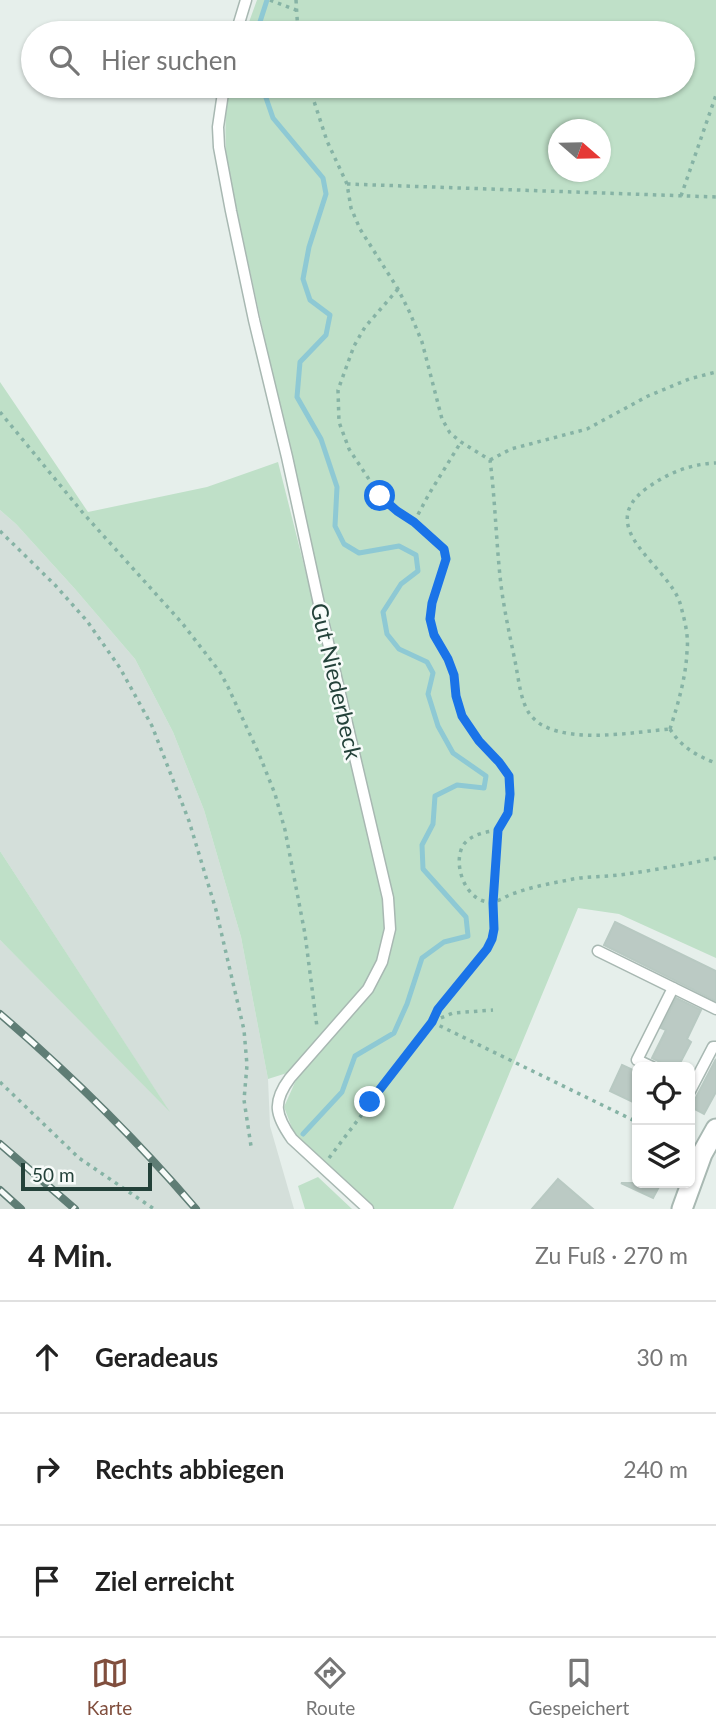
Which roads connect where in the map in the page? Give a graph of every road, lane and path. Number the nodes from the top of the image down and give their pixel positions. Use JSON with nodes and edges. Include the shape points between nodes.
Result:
{"nodes":[{"id":1,"x":246,"y":0,"type":"edge"},
{"id":2,"x":270,"y":0,"type":"edge"},
{"id":3,"x":296,"y":0,"type":"edge"},
{"id":4,"x":296,"y":10,"type":"junction"},
{"id":5,"x":240,"y":21,"type":"edge"},
{"id":6,"x":297,"y":21,"type":"edge"},
{"id":7,"x":716,"y":95,"type":"edge"},
{"id":8,"x":222,"y":98,"type":"edge"},
{"id":9,"x":313,"y":98,"type":"edge"},
{"id":10,"x":346,"y":184,"type":"junction"},
{"id":11,"x":681,"y":196,"type":"junction"},
{"id":12,"x":716,"y":197,"type":"edge"},
{"id":13,"x":398,"y":289,"type":"junction"},
{"id":14,"x":716,"y":372,"type":"edge"},
{"id":15,"x":0,"y":412,"type":"edge"},
{"id":16,"x":461,"y":442,"type":"junction"},
{"id":17,"x":490,"y":460,"type":"junction"},
{"id":18,"x":716,"y":463,"type":"edge"},
{"id":19,"x":414,"y":522,"type":"junction"},
{"id":20,"x":0,"y":531,"type":"edge"},
{"id":21,"x":670,"y":729,"type":"junction"},
{"id":22,"x":716,"y":763,"type":"edge"},
{"id":23,"x":498,"y":830,"type":"junction"},
{"id":24,"x":716,"y":858,"type":"edge"},
{"id":25,"x":493,"y":903,"type":"junction"},
{"id":26,"x":598,"y":951,"type":"dead end"},
{"id":27,"x":673,"y":988,"type":"junction"},
{"id":28,"x":716,"y":1009,"type":"edge"},
{"id":29,"x":493,"y":1010,"type":"dead end"},
{"id":30,"x":432,"y":1022,"type":"junction"},
{"id":31,"x":319,"y":1043,"type":"junction"},
{"id":32,"x":716,"y":1047,"type":"edge"},
{"id":33,"x":641,"y":1062,"type":"edge"},
{"id":34,"x":695,"y":1078,"type":"edge"},
{"id":35,"x":0,"y":1082,"type":"edge"},
{"id":36,"x":632,"y":1120,"type":"edge"},
{"id":37,"x":716,"y":1129,"type":"edge"},
{"id":38,"x":251,"y":1146,"type":"dead end"},
{"id":39,"x":321,"y":1167,"type":"junction"},
{"id":40,"x":154,"y":1209,"type":"edge"},
{"id":41,"x":368,"y":1209,"type":"edge"},
{"id":42,"x":682,"y":1209,"type":"edge"}],
"edges":[{"from":1,"to":5,"type":"lane"},
{"from":2,"to":4,"type":"path"},
{"from":3,"to":4,"type":"path"},
{"from":4,"to":6,"type":"path"},
{"from":7,"to":11,"type":"path"},
{"from":8,"to":31,"type":"lane","name":"Gut Niederbeck","via":[[219,147],[254,320],[388,898],[390,929],[382,962],[368,989]]},
{"from":9,"to":10,"type":"path"},
{"from":10,"to":11,"type":"path"},
{"from":10,"to":13,"type":"path","via":[[360,229]]},
{"from":11,"to":12,"type":"path"},
{"from":13,"to":16,"type":"path","via":[[422,342],[442,419]]},
{"from":13,"to":19,"type":"path","via":[[354,346],[338,390],[338,410],[349,449],[367,479],[380,496]]},
{"from":14,"to":17,"type":"path","via":[[649,396],[587,429],[511,449]]},
{"from":15,"to":31,"type":"path","via":[[182,623],[220,672],[238,706],[285,830]]},
{"from":16,"to":17,"type":"path"},
{"from":16,"to":19,"type":"path"},
{"from":17,"to":21,"type":"path","via":[[500,578],[520,686],[530,715],[546,727],[585,735]]},
{"from":18,"to":21,"type":"path","via":[[673,472],[637,496],[628,516],[633,537],[679,600],[686,628],[684,676]]},
{"from":19,"to":23,"type":"path","via":[[444,549],[446,559],[430,619],[454,675],[462,716],[509,776],[508,813]]},
{"from":20,"to":38,"type":"path","via":[[87,621],[152,726],[189,821],[216,910],[244,1030],[244,1100]]},
{"from":21,"to":22,"type":"path","via":[[692,754]]},
{"from":23,"to":25,"type":"path"},
{"from":23,"to":25,"type":"path","via":[[477,834],[464,843],[458,857],[467,888]]},
{"from":24,"to":25,"type":"path","via":[[573,879],[514,893]]},
{"from":25,"to":30,"type":"path","via":[[494,929],[487,949]]},
{"from":26,"to":27,"type":"lane"},
{"from":27,"to":28,"type":"lane"},
{"from":27,"to":33,"type":"lane","via":[[637,1060]]},
{"from":29,"to":30,"type":"path","via":[[453,1013]]},
{"from":30,"to":36,"type":"path"},
{"from":30,"to":39,"type":"path"},
{"from":31,"to":39,"type":"lane","name":"Gut Niederbeck","via":[[281,1090],[277,1111],[292,1139]]},
{"from":32,"to":34,"type":"lane"},
{"from":35,"to":40,"type":"path","via":[[79,1158]]},
{"from":37,"to":42,"type":"street"},
{"from":39,"to":41,"type":"lane","name":"Gut Niederbeck"}]}
